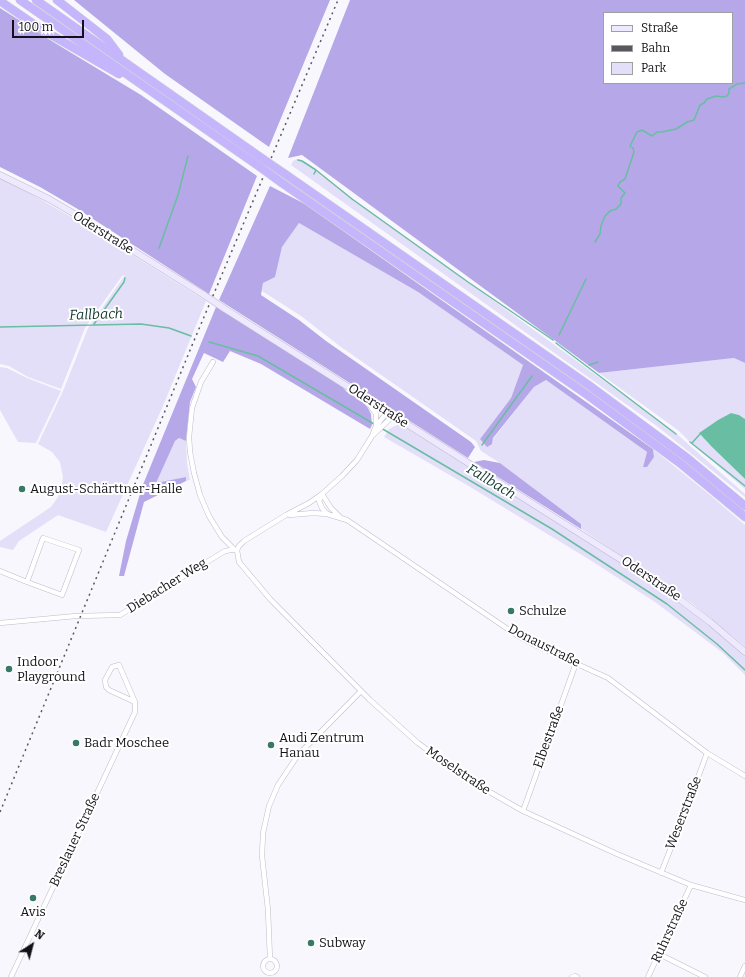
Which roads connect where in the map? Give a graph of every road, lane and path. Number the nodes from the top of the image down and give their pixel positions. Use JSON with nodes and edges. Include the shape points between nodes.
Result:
{"nodes":[{"id":1,"x":20,"y":0,"type":"edge"},
{"id":2,"x":36,"y":0,"type":"edge"},
{"id":3,"x":57,"y":0,"type":"edge"},
{"id":4,"x":0,"y":1,"type":"edge"},
{"id":5,"x":123,"y":61,"type":"junction"},
{"id":6,"x":138,"y":83,"type":"junction"},
{"id":7,"x":0,"y":174,"type":"edge"},
{"id":8,"x":213,"y":362,"type":"dead end"},
{"id":9,"x":365,"y":397,"type":"junction"},
{"id":10,"x":387,"y":412,"type":"junction"},
{"id":11,"x":393,"y":416,"type":"junction"},
{"id":12,"x":378,"y":421,"type":"junction"},
{"id":13,"x":378,"y":429,"type":"junction"},
{"id":14,"x":322,"y":494,"type":"junction"},
{"id":15,"x":745,"y":506,"type":"edge"},
{"id":16,"x":328,"y":514,"type":"junction"},
{"id":17,"x":286,"y":515,"type":"junction"},
{"id":18,"x":745,"y":517,"type":"edge"},
{"id":19,"x":341,"y":518,"type":"junction"},
{"id":20,"x":236,"y":550,"type":"junction"},
{"id":21,"x":0,"y":571,"type":"edge"},
{"id":22,"x":27,"y":582,"type":"junction"},
{"id":23,"x":0,"y":623,"type":"edge"},
{"id":24,"x":745,"y":652,"type":"edge"},
{"id":25,"x":576,"y":663,"type":"junction"},
{"id":26,"x":361,"y":691,"type":"junction"},
{"id":27,"x":136,"y":702,"type":"junction"},
{"id":28,"x":707,"y":753,"type":"junction"},
{"id":29,"x":745,"y":776,"type":"edge"},
{"id":30,"x":523,"y":811,"type":"junction"},
{"id":31,"x":661,"y":873,"type":"junction"},
{"id":32,"x":691,"y":885,"type":"junction"},
{"id":33,"x":745,"y":900,"type":"edge"},
{"id":34,"x":659,"y":954,"type":"junction"},
{"id":35,"x":270,"y":959,"type":"junction"},
{"id":36,"x":745,"y":966,"type":"edge"},
{"id":37,"x":267,"y":975,"type":"edge"},
{"id":38,"x":11,"y":977,"type":"edge"},
{"id":39,"x":572,"y":977,"type":"edge"},
{"id":40,"x":578,"y":977,"type":"edge"},
{"id":41,"x":648,"y":977,"type":"edge"},
{"id":42,"x":705,"y":977,"type":"edge"},
{"id":43,"x":740,"y":977,"type":"edge"}],
"edges":[{"from":1,"to":6,"type":"highway"},
{"from":2,"to":5,"type":"highway"},
{"from":3,"to":5,"type":"highway","via":[[107,39]]},
{"from":4,"to":6,"type":"highway","via":[[112,72]]},
{"from":5,"to":15,"type":"highway","bridge":true,"via":[[590,386],[686,457]]},
{"from":6,"to":18,"type":"highway","bridge":true,"via":[[586,394],[681,464]]},
{"from":7,"to":9,"type":"street","name":"Oderstraße","bridge":true,"via":[[73,213]]},
{"from":8,"to":20,"type":"street","name":"Moselstraße","via":[[201,382],[192,408],[190,452],[200,495],[222,537]]},
{"from":9,"to":10,"type":"street","name":"Oderstraße"},
{"from":9,"to":12,"type":"street"},
{"from":10,"to":11,"type":"street","name":"Oderstraße"},
{"from":10,"to":12,"type":"street"},
{"from":11,"to":13,"type":"street"},
{"from":11,"to":24,"type":"street","name":"Oderstraße","via":[[658,583]]},
{"from":12,"to":13,"type":"street"},
{"from":13,"to":14,"type":"street","via":[[352,466]]},
{"from":14,"to":16,"type":"street","via":[[322,508]]},
{"from":14,"to":17,"type":"street"},
{"from":14,"to":19,"type":"street","name":"Donaustraße","via":[[333,512]]},
{"from":16,"to":17,"type":"street","name":"Donaustraße"},
{"from":16,"to":19,"type":"street","name":"Donaustraße"},
{"from":17,"to":20,"type":"street","via":[[244,541]]},
{"from":19,"to":25,"type":"street","name":"Donaustraße","via":[[518,636]]},
{"from":20,"to":23,"type":"street","name":"Diebacher Weg","via":[[225,551],[120,615]]},
{"from":20,"to":26,"type":"street","name":"Moselstraße","via":[[239,562],[260,587]]},
{"from":21,"to":22,"type":"street"},
{"from":22,"to":22,"type":"street","via":[[62,595],[79,550],[43,538]]},
{"from":25,"to":28,"type":"street","name":"Donaustraße","via":[[608,678]]},
{"from":25,"to":30,"type":"street","name":"Elbestraße"},
{"from":26,"to":30,"type":"street","name":"Moselstraße","via":[[400,727],[451,768]]},
{"from":26,"to":35,"type":"street","via":[[298,755],[278,785],[269,806],[263,833],[262,856]]},
{"from":27,"to":27,"type":"street","via":[[106,687],[105,680],[112,667],[119,665]]},
{"from":27,"to":38,"type":"street","name":"Breslauer Straße","via":[[134,715]]},
{"from":28,"to":29,"type":"street","name":"Donaustraße"},
{"from":28,"to":31,"type":"street","name":"Weserstraße"},
{"from":30,"to":31,"type":"street","name":"Moselstraße"},
{"from":31,"to":32,"type":"street","name":"Moselstraße"},
{"from":32,"to":33,"type":"street","name":"Moselstraße"},
{"from":32,"to":34,"type":"street","name":"Ruhrstraße"},
{"from":34,"to":41,"type":"street","name":"Ruhrstraße"},
{"from":34,"to":42,"type":"street"},
{"from":35,"to":37,"type":"street","via":[[265,960],[263,966]]},
{"from":35,"to":37,"type":"street","via":[[277,962],[277,968],[275,972]]},
{"from":36,"to":43,"type":"street"},
{"from":39,"to":40,"type":"street"}]}
